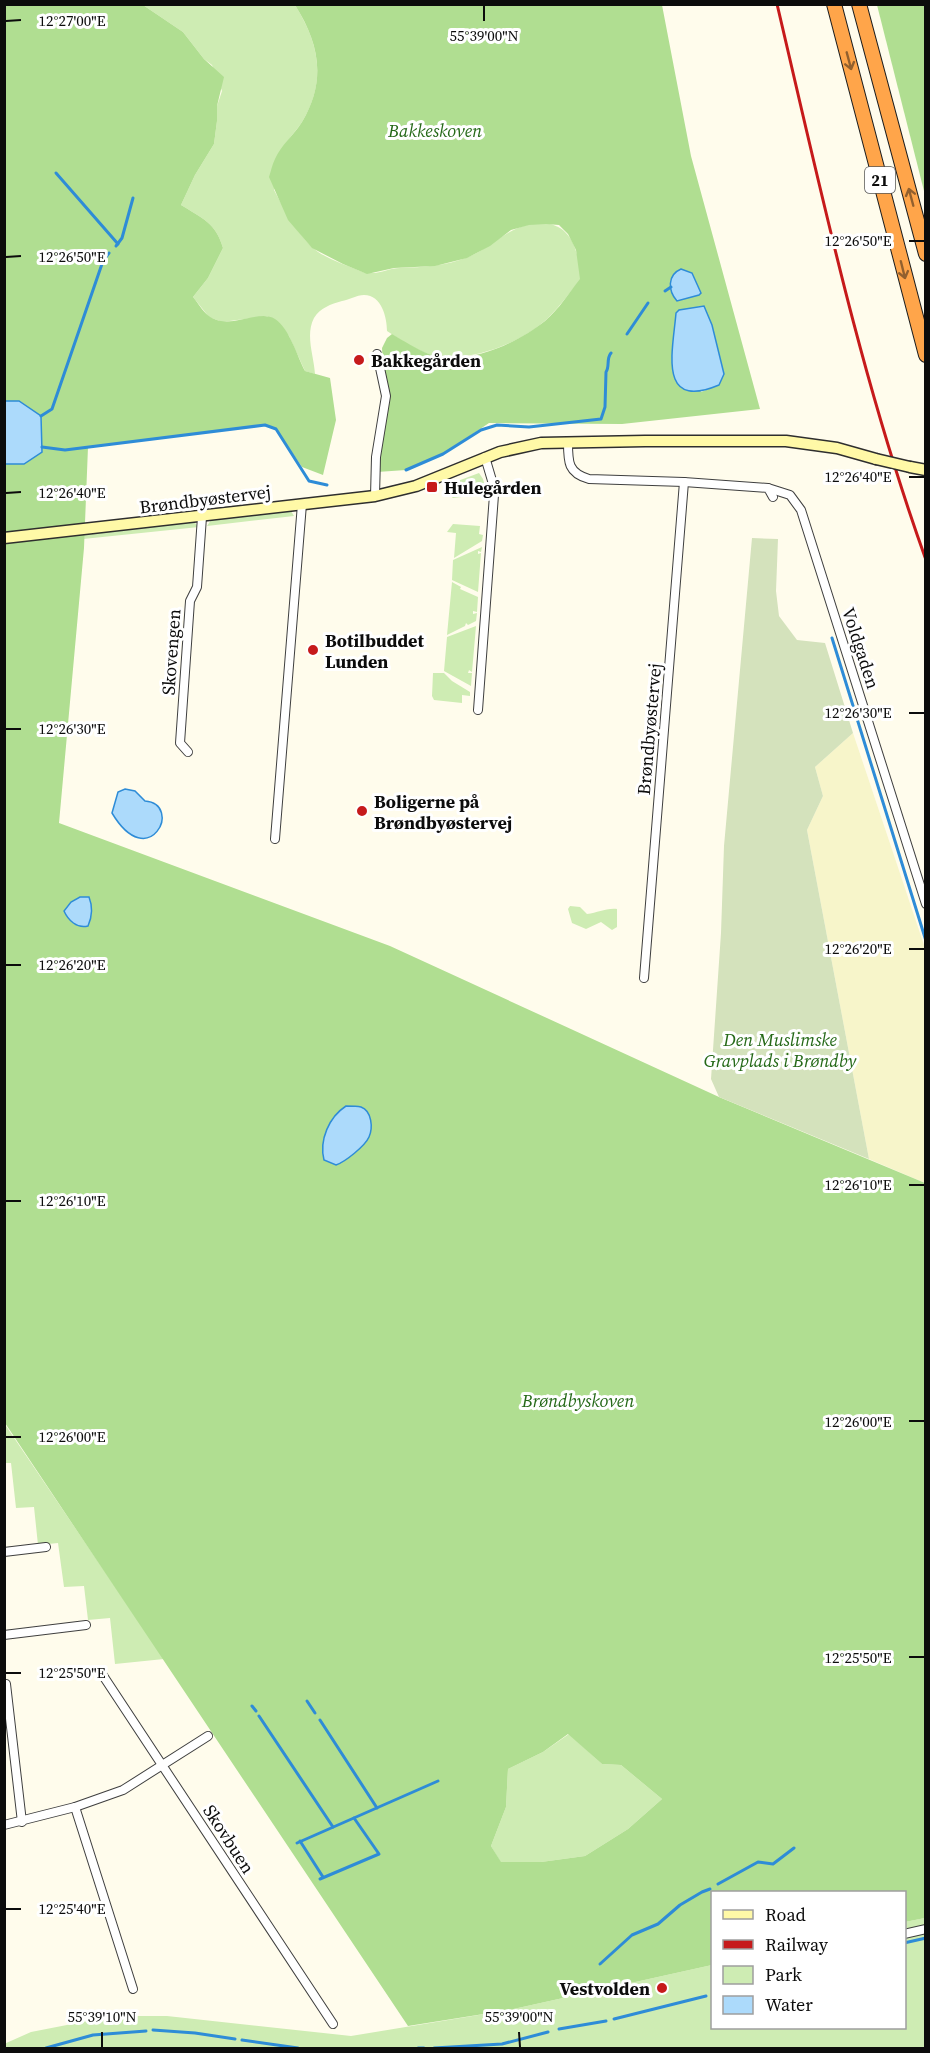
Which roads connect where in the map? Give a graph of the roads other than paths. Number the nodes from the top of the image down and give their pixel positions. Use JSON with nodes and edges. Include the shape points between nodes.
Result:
{"nodes":[{"id":1,"x":834,"y":4,"type":"edge"},
{"id":2,"x":859,"y":4,"type":"edge"},
{"id":3,"x":926,"y":254,"type":"edge"},
{"id":4,"x":377,"y":354,"type":"dead end"},
{"id":5,"x":926,"y":355,"type":"edge"},
{"id":6,"x":568,"y":442,"type":"junction"},
{"id":7,"x":485,"y":457,"type":"junction"},
{"id":8,"x":926,"y":470,"type":"edge"},
{"id":9,"x":684,"y":482,"type":"junction"},
{"id":10,"x":768,"y":488,"type":"junction"},
{"id":11,"x":375,"y":496,"type":"junction"},
{"id":12,"x":773,"y":497,"type":"dead end"},
{"id":13,"x":302,"y":504,"type":"junction"},
{"id":14,"x":202,"y":517,"type":"junction"},
{"id":15,"x":4,"y":538,"type":"edge"},
{"id":16,"x":478,"y":710,"type":"dead end"},
{"id":17,"x":188,"y":752,"type":"dead end"},
{"id":18,"x":275,"y":839,"type":"dead end"},
{"id":19,"x":926,"y":904,"type":"edge"},
{"id":20,"x":644,"y":978,"type":"dead end"},
{"id":21,"x":46,"y":1547,"type":"dead end"},
{"id":22,"x":4,"y":1552,"type":"edge"},
{"id":23,"x":86,"y":1625,"type":"dead end"},
{"id":24,"x":4,"y":1635,"type":"edge"},
{"id":25,"x":100,"y":1671,"type":"dead end"},
{"id":26,"x":6,"y":1684,"type":"dead end"},
{"id":27,"x":208,"y":1736,"type":"dead end"},
{"id":28,"x":163,"y":1766,"type":"junction"},
{"id":29,"x":75,"y":1808,"type":"junction"},
{"id":30,"x":22,"y":1822,"type":"junction"},
{"id":31,"x":4,"y":1826,"type":"edge"},
{"id":32,"x":926,"y":1929,"type":"edge"},
{"id":33,"x":906,"y":1934,"type":"edge"},
{"id":34,"x":133,"y":1989,"type":"dead end"},
{"id":35,"x":333,"y":2024,"type":"dead end"}],
"edges":[{"from":1,"to":5,"type":"highway","number":"21","one_way":true},
{"from":3,"to":2,"type":"highway","number":"21","one_way":true},
{"from":4,"to":11,"type":"street","via":[[386,396],[376,457]]},
{"from":6,"to":7,"type":"street","name":"Brøndbyøstervej","via":[[541,443]]},
{"from":6,"to":8,"type":"street","name":"Brøndbyøstervej","bridge":true,"via":[[786,441],[837,448]]},
{"from":6,"to":9,"type":"street","via":[[570,465],[582,476]]},
{"from":7,"to":11,"type":"street","name":"Brøndbyøstervej","via":[[416,486]]},
{"from":7,"to":16,"type":"street","via":[[494,495]]},
{"from":9,"to":10,"type":"street"},
{"from":9,"to":20,"type":"street","name":"Brøndbyøstervej"},
{"from":10,"to":12,"type":"street"},
{"from":10,"to":19,"type":"street","name":"Voldgaden","via":[[790,495],[801,510]]},
{"from":11,"to":13,"type":"street","name":"Brøndbyøstervej"},
{"from":13,"to":14,"type":"street","name":"Brøndbyøstervej"},
{"from":13,"to":18,"type":"street"},
{"from":14,"to":15,"type":"street","name":"Brøndbyøstervej"},
{"from":14,"to":17,"type":"street","name":"Skovengen","via":[[197,587],[190,601],[180,743]]},
{"from":21,"to":22,"type":"street"},
{"from":23,"to":24,"type":"street"},
{"from":25,"to":28,"type":"street","name":"Skovbuen"},
{"from":26,"to":30,"type":"street"},
{"from":27,"to":28,"type":"street"},
{"from":28,"to":29,"type":"street","via":[[123,1790]]},
{"from":28,"to":35,"type":"street","name":"Skovbuen"},
{"from":29,"to":30,"type":"street"},
{"from":29,"to":34,"type":"street"},
{"from":30,"to":31,"type":"street"},
{"from":32,"to":33,"type":"street"}]}
